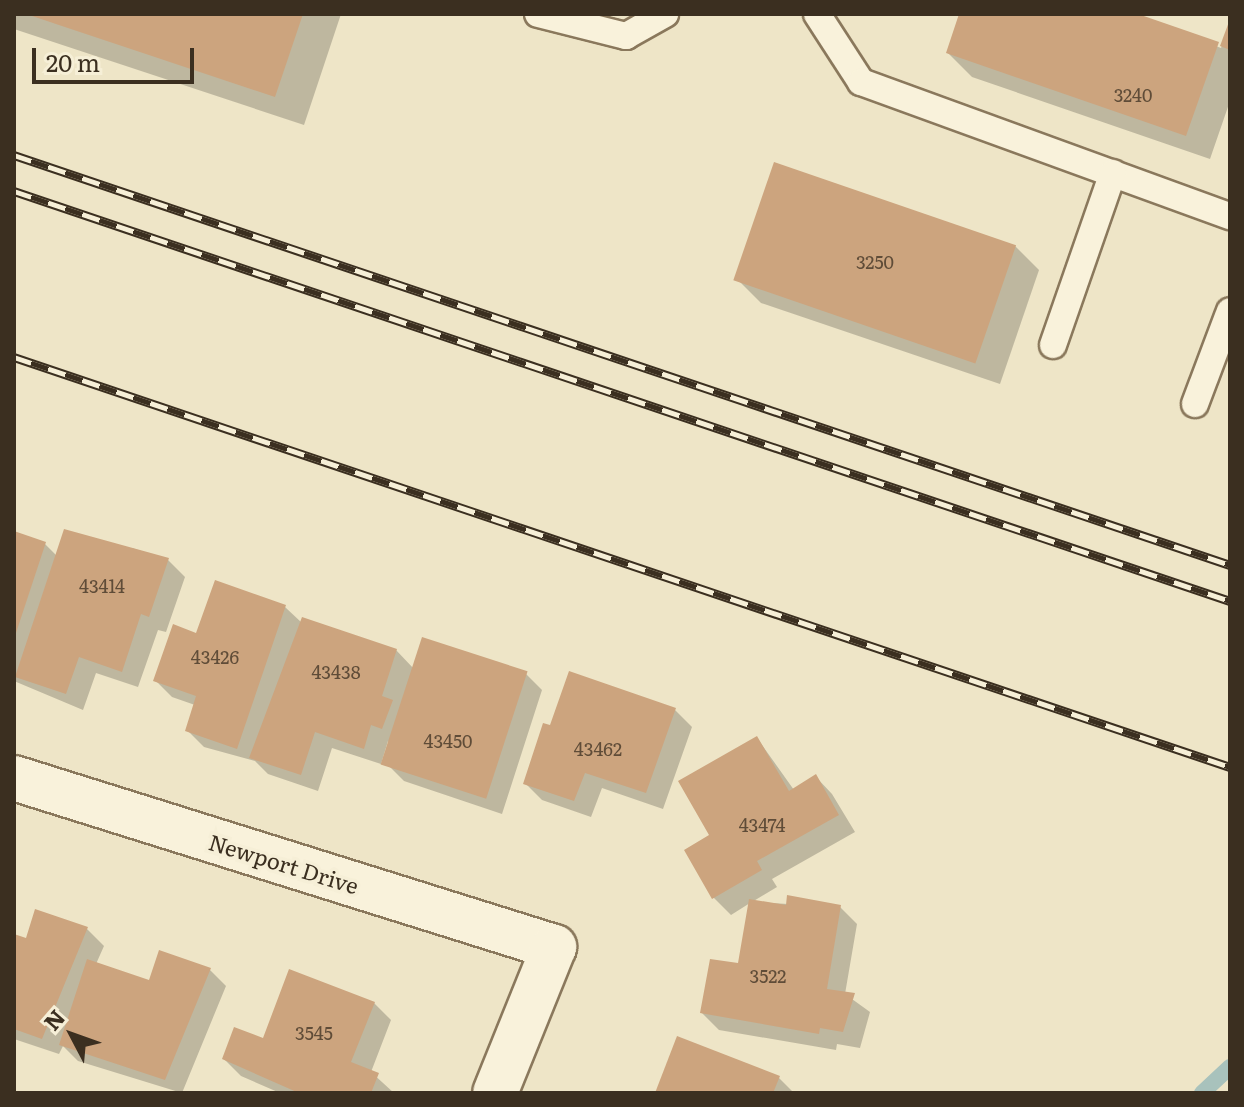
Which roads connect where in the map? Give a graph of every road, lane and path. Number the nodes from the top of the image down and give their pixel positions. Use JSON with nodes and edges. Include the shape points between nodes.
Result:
{"nodes":[{"id":1,"x":538,"y":14,"type":"edge"},
{"id":2,"x":665,"y":14,"type":"edge"},
{"id":3,"x":817,"y":14,"type":"edge"},
{"id":4,"x":1113,"y":173,"type":"junction"},
{"id":5,"x":1230,"y":216,"type":"edge"},
{"id":6,"x":1230,"y":311,"type":"edge"},
{"id":7,"x":1053,"y":345,"type":"dead end"},
{"id":8,"x":1195,"y":404,"type":"dead end"},
{"id":9,"x":14,"y":778,"type":"edge"},
{"id":10,"x":495,"y":1093,"type":"edge"}],
"edges":[{"from":1,"to":2,"type":"lane","via":[[626,36]]},
{"from":3,"to":4,"type":"lane","via":[[861,82]]},
{"from":4,"to":5,"type":"lane"},
{"from":4,"to":7,"type":"lane"},
{"from":6,"to":8,"type":"lane"},
{"from":9,"to":10,"type":"street","name":"Newport Drive","via":[[554,947]]}]}
